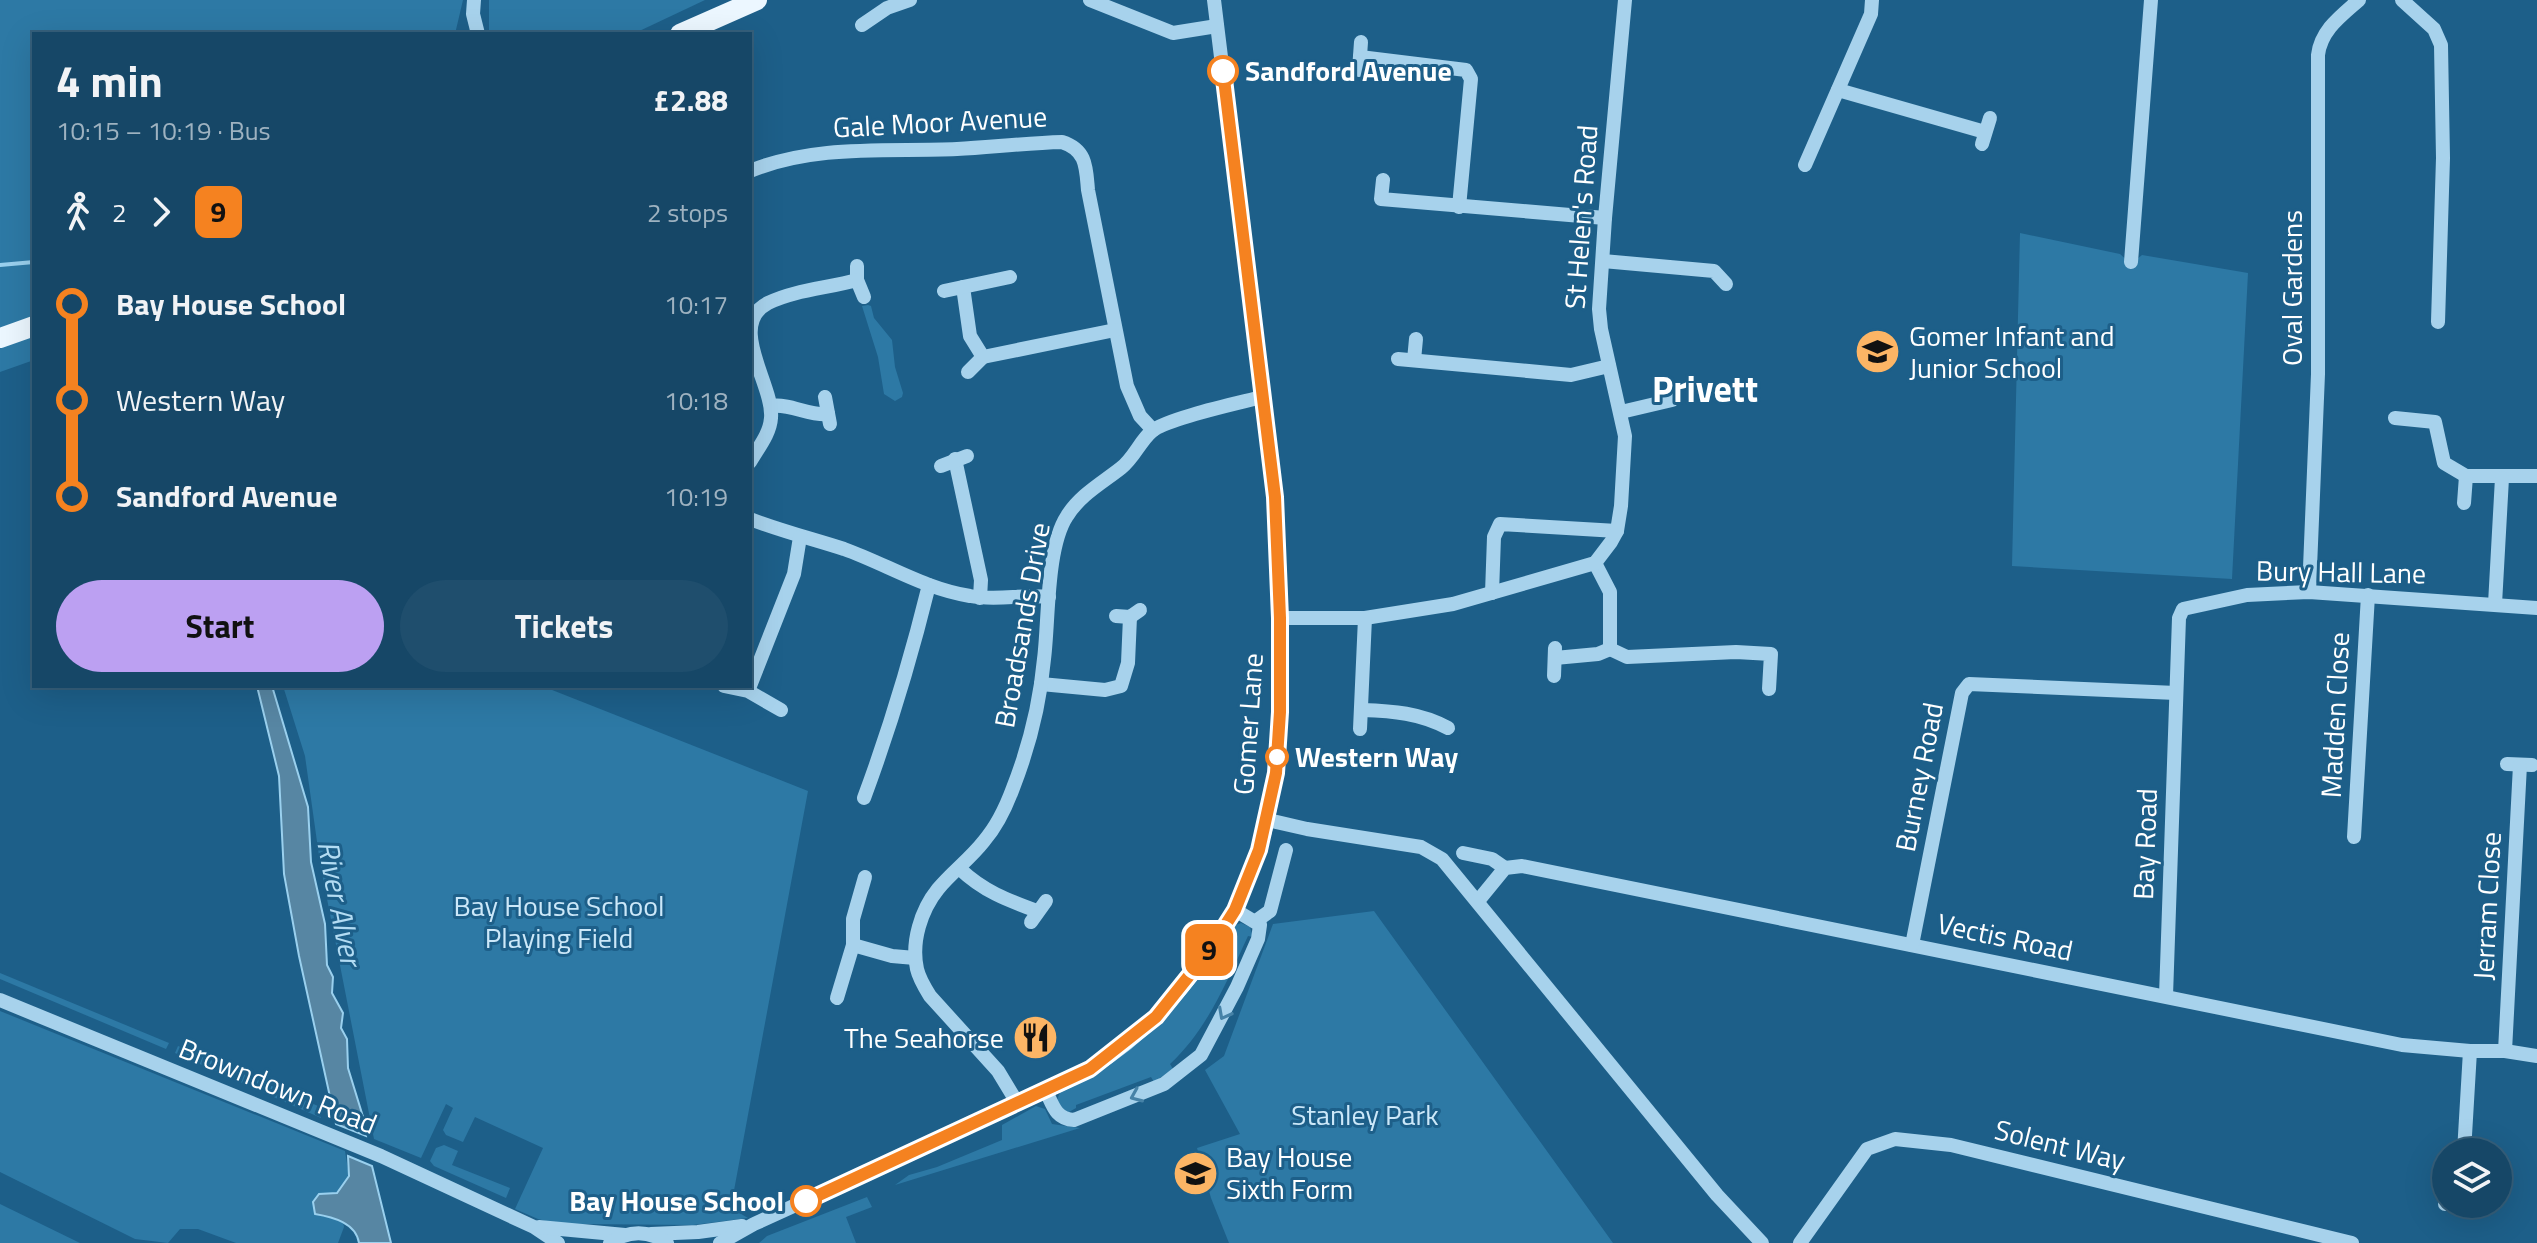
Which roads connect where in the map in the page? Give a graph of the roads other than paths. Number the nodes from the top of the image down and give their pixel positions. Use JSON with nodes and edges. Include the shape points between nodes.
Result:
{"nodes":[{"id":1,"x":757,"y":0,"type":"edge"},
{"id":2,"x":910,"y":0,"type":"edge"},
{"id":3,"x":1090,"y":0,"type":"edge"},
{"id":4,"x":1214,"y":0,"type":"edge"},
{"id":5,"x":1625,"y":0,"type":"edge"},
{"id":6,"x":1872,"y":0,"type":"edge"},
{"id":7,"x":2151,"y":0,"type":"edge"},
{"id":8,"x":2359,"y":0,"type":"edge"},
{"id":9,"x":2402,"y":0,"type":"edge"},
{"id":10,"x":474,"y":7,"type":"edge"},
{"id":11,"x":862,"y":25,"type":"dead end"},
{"id":12,"x":1217,"y":26,"type":"junction"},
{"id":13,"x":467,"y":32,"type":"edge"},
{"id":14,"x":478,"y":32,"type":"edge"},
{"id":15,"x":685,"y":32,"type":"edge"},
{"id":16,"x":1360,"y":57,"type":"dead end"},
{"id":17,"x":1838,"y":90,"type":"junction"},
{"id":18,"x":1986,"y":132,"type":"dead end"},
{"id":19,"x":1811,"y":160,"type":"dead end"},
{"id":20,"x":752,"y":170,"type":"edge"},
{"id":21,"x":1383,"y":180,"type":"dead end"},
{"id":22,"x":1459,"y":207,"type":"junction"},
{"id":23,"x":1605,"y":218,"type":"junction"},
{"id":24,"x":1603,"y":261,"type":"junction"},
{"id":25,"x":2131,"y":262,"type":"dead end"},
{"id":26,"x":1010,"y":277,"type":"dead end"},
{"id":27,"x":1726,"y":284,"type":"dead end"},
{"id":28,"x":963,"y":287,"type":"junction"},
{"id":29,"x":944,"y":291,"type":"dead end"},
{"id":30,"x":864,"y":297,"type":"dead end"},
{"id":31,"x":2438,"y":322,"type":"dead end"},
{"id":32,"x":32,"y":327,"type":"edge"},
{"id":33,"x":752,"y":330,"type":"edge"},
{"id":34,"x":1115,"y":330,"type":"junction"},
{"id":35,"x":0,"y":338,"type":"edge"},
{"id":36,"x":1416,"y":339,"type":"dead end"},
{"id":37,"x":752,"y":346,"type":"edge"},
{"id":38,"x":983,"y":357,"type":"junction"},
{"id":39,"x":1398,"y":359,"type":"dead end"},
{"id":40,"x":1414,"y":360,"type":"junction"},
{"id":41,"x":1609,"y":366,"type":"junction"},
{"id":42,"x":968,"y":372,"type":"dead end"},
{"id":43,"x":825,"y":397,"type":"dead end"},
{"id":44,"x":1262,"y":397,"type":"junction"},
{"id":45,"x":1672,"y":400,"type":"dead end"},
{"id":46,"x":771,"y":406,"type":"junction"},
{"id":47,"x":1621,"y":412,"type":"junction"},
{"id":48,"x":2395,"y":418,"type":"dead end"},
{"id":49,"x":1153,"y":430,"type":"junction"},
{"id":50,"x":752,"y":458,"type":"edge"},
{"id":51,"x":941,"y":466,"type":"dead end"},
{"id":52,"x":2466,"y":476,"type":"junction"},
{"id":53,"x":2537,"y":476,"type":"edge"},
{"id":54,"x":2502,"y":478,"type":"junction"},
{"id":55,"x":2464,"y":503,"type":"dead end"},
{"id":56,"x":752,"y":520,"type":"edge"},
{"id":57,"x":1617,"y":531,"type":"junction"},
{"id":58,"x":800,"y":537,"type":"junction"},
{"id":59,"x":1595,"y":563,"type":"junction"},
{"id":60,"x":929,"y":585,"type":"junction"},
{"id":61,"x":2309,"y":592,"type":"junction"},
{"id":62,"x":1492,"y":593,"type":"junction"},
{"id":63,"x":2368,"y":595,"type":"junction"},
{"id":64,"x":1049,"y":597,"type":"junction"},
{"id":65,"x":980,"y":598,"type":"junction"},
{"id":66,"x":2495,"y":604,"type":"junction"},
{"id":67,"x":2537,"y":608,"type":"edge"},
{"id":68,"x":1129,"y":614,"type":"dead end"},
{"id":69,"x":1280,"y":618,"type":"junction"},
{"id":70,"x":1365,"y":618,"type":"junction"},
{"id":71,"x":1610,"y":649,"type":"junction"},
{"id":72,"x":1554,"y":676,"type":"dead end"},
{"id":73,"x":752,"y":680,"type":"edge"},
{"id":74,"x":1041,"y":684,"type":"junction"},
{"id":75,"x":749,"y":688,"type":"edge"},
{"id":76,"x":1769,"y":689,"type":"dead end"},
{"id":77,"x":2176,"y":693,"type":"junction"},
{"id":78,"x":781,"y":710,"type":"dead end"},
{"id":79,"x":1362,"y":710,"type":"junction"},
{"id":80,"x":1448,"y":728,"type":"dead end"},
{"id":81,"x":1360,"y":729,"type":"dead end"},
{"id":82,"x":2519,"y":764,"type":"dead end"},
{"id":83,"x":864,"y":798,"type":"dead end"},
{"id":84,"x":1268,"y":820,"type":"junction"},
{"id":85,"x":2354,"y":837,"type":"dead end"},
{"id":86,"x":1286,"y":850,"type":"dead end"},
{"id":87,"x":1463,"y":853,"type":"dead end"},
{"id":88,"x":1505,"y":868,"type":"junction"},
{"id":89,"x":960,"y":869,"type":"junction"},
{"id":90,"x":865,"y":877,"type":"dead end"},
{"id":91,"x":1478,"y":901,"type":"junction"},
{"id":92,"x":1235,"y":910,"type":"junction"},
{"id":93,"x":1038,"y":911,"type":"dead end"},
{"id":94,"x":1256,"y":921,"type":"junction"},
{"id":95,"x":853,"y":945,"type":"junction"},
{"id":96,"x":1912,"y":945,"type":"junction"},
{"id":97,"x":915,"y":958,"type":"junction"},
{"id":98,"x":2166,"y":996,"type":"junction"},
{"id":99,"x":837,"y":998,"type":"dead end"},
{"id":100,"x":0,"y":1000,"type":"edge"},
{"id":101,"x":2470,"y":1051,"type":"junction"},
{"id":102,"x":2505,"y":1051,"type":"junction"},
{"id":103,"x":2537,"y":1056,"type":"edge"},
{"id":104,"x":1046,"y":1091,"type":"junction"},
{"id":105,"x":1018,"y":1104,"type":"junction"},
{"id":106,"x":2465,"y":1138,"type":"edge"},
{"id":107,"x":754,"y":1224,"type":"junction"},
{"id":108,"x":534,"y":1227,"type":"junction"},
{"id":109,"x":651,"y":1234,"type":"junction"},
{"id":110,"x":625,"y":1235,"type":"junction"},
{"id":111,"x":558,"y":1243,"type":"edge"},
{"id":112,"x":610,"y":1243,"type":"edge"},
{"id":113,"x":667,"y":1243,"type":"edge"},
{"id":114,"x":720,"y":1243,"type":"edge"},
{"id":115,"x":1762,"y":1243,"type":"edge"},
{"id":116,"x":1800,"y":1243,"type":"edge"},
{"id":117,"x":2352,"y":1243,"type":"edge"}],
"edges":[{"from":1,"to":15,"type":"main road"},
{"from":2,"to":11,"type":"street"},
{"from":3,"to":12,"type":"street","via":[[1173,33]]},
{"from":4,"to":12,"type":"street","name":"Gomer Lane"},
{"from":5,"to":23,"type":"street","name":"St Helen's Road"},
{"from":6,"to":17,"type":"street","via":[[1871,14]]},
{"from":7,"to":25,"type":"street"},
{"from":8,"to":61,"type":"street","name":"Oval Gardens","via":[[2326,32],[2318,55],[2318,374]]},
{"from":9,"to":31,"type":"street","via":[[2434,29],[2441,45]]},
{"from":10,"to":13,"type":"street"},
{"from":10,"to":14,"type":"street"},
{"from":12,"to":44,"type":"street","name":"Gomer Lane"},
{"from":16,"to":22,"type":"street","via":[[1466,70],[1471,79]]},
{"from":17,"to":18,"type":"street"},
{"from":17,"to":19,"type":"street"},
{"from":20,"to":34,"type":"street","name":"Gale Moor Avenue","via":[[846,150],[1073,145],[1085,158]]},
{"from":21,"to":22,"type":"street","via":[[1381,199]]},
{"from":22,"to":23,"type":"street"},
{"from":23,"to":24,"type":"street","name":"St Helen's Road"},
{"from":24,"to":27,"type":"street","via":[[1714,271]]},
{"from":24,"to":41,"type":"street","name":"St Helen's Road","via":[[1599,309]]},
{"from":26,"to":28,"type":"street"},
{"from":28,"to":29,"type":"street"},
{"from":28,"to":38,"type":"street","via":[[970,336]]},
{"from":30,"to":33,"type":"street","via":[[857,273],[763,305],[753,317]]},
{"from":32,"to":35,"type":"main road"},
{"from":34,"to":38,"type":"street"},
{"from":34,"to":49,"type":"street","name":"Gale Moor Avenue","via":[[1127,386],[1140,416]]},
{"from":36,"to":40,"type":"street"},
{"from":37,"to":46,"type":"street"},
{"from":38,"to":42,"type":"street"},
{"from":39,"to":40,"type":"street"},
{"from":40,"to":41,"type":"street","via":[[1571,375]]},
{"from":41,"to":47,"type":"street","name":"St Helen's Road"},
{"from":43,"to":46,"type":"street","via":[[829,419]]},
{"from":44,"to":49,"type":"street"},
{"from":44,"to":69,"type":"street","name":"Gomer Lane","via":[[1275,497]]},
{"from":45,"to":47,"type":"street"},
{"from":46,"to":50,"type":"street","via":[[768,430]]},
{"from":47,"to":57,"type":"street","name":"St Helen's Road","via":[[1625,458]]},
{"from":48,"to":52,"type":"street","via":[[2435,422],[2444,463]]},
{"from":49,"to":64,"type":"street","name":"Broadsands Drive","via":[[1125,465],[1068,513],[1060,526]]},
{"from":51,"to":65,"type":"street","via":[[961,457]]},
{"from":52,"to":54,"type":"street"},
{"from":52,"to":55,"type":"street"},
{"from":53,"to":54,"type":"street"},
{"from":54,"to":66,"type":"street"},
{"from":56,"to":58,"type":"street"},
{"from":57,"to":59,"type":"street","name":"St Helen's Road"},
{"from":57,"to":62,"type":"street","via":[[1503,523],[1494,537]]},
{"from":58,"to":60,"type":"street","via":[[844,549]]},
{"from":58,"to":73,"type":"street","via":[[794,574]]},
{"from":59,"to":62,"type":"street"},
{"from":59,"to":71,"type":"street","via":[[1610,592]]},
{"from":60,"to":65,"type":"street"},
{"from":60,"to":83,"type":"street","via":[[885,763]]},
{"from":61,"to":63,"type":"street","name":"Bury Hall Lane"},
{"from":61,"to":77,"type":"street","name":"Bury Hall Lane","via":[[2247,595],[2183,609]]},
{"from":62,"to":70,"type":"street"},
{"from":63,"to":66,"type":"street","name":"Bury Hall Lane"},
{"from":63,"to":85,"type":"street","name":"Madden Close"},
{"from":64,"to":65,"type":"street"},
{"from":64,"to":74,"type":"street","name":"Broadsands Drive"},
{"from":66,"to":67,"type":"street","name":"Bury Hall Lane"},
{"from":68,"to":74,"type":"street","via":[[1128,663],[1121,686],[1105,690]]},
{"from":69,"to":70,"type":"street"},
{"from":69,"to":84,"type":"street","name":"Gomer Lane","via":[[1280,712]]},
{"from":70,"to":79,"type":"street"},
{"from":71,"to":72,"type":"street","via":[[1598,654],[1555,653]]},
{"from":71,"to":76,"type":"street","via":[[1627,657],[1771,654]]},
{"from":74,"to":89,"type":"street","name":"Broadsands Drive","via":[[1008,799],[991,832]]},
{"from":75,"to":78,"type":"street"},
{"from":77,"to":96,"type":"street","name":"Burney Road","via":[[1969,684],[1962,693]]},
{"from":77,"to":98,"type":"street","name":"Bay Road"},
{"from":79,"to":80,"type":"street","via":[[1410,713]]},
{"from":79,"to":81,"type":"street"},
{"from":82,"to":102,"type":"street","name":"Jerram Close"},
{"from":84,"to":91,"type":"street","via":[[1421,847],[1442,859]]},
{"from":84,"to":92,"type":"street","name":"Gomer Lane"},
{"from":86,"to":94,"type":"street","via":[[1270,911]]},
{"from":87,"to":88,"type":"street","name":"Vectis Road","via":[[1492,859]]},
{"from":88,"to":91,"type":"street"},
{"from":88,"to":96,"type":"street","name":"Vectis Road","via":[[1522,866]]},
{"from":89,"to":93,"type":"street","via":[[995,896]]},
{"from":89,"to":97,"type":"street","name":"Broadsands Drive","via":[[928,904]]},
{"from":90,"to":95,"type":"street","via":[[853,919]]},
{"from":91,"to":115,"type":"street"},
{"from":92,"to":94,"type":"street"},
{"from":92,"to":104,"type":"street","name":"Gomer Lane","via":[[1156,1017],[1090,1069]]},
{"from":94,"to":104,"type":"street","one_way":true,"via":[[1258,939],[1225,1013],[1201,1055],[1184,1069],[1164,1084],[1074,1120],[1057,1114]]},
{"from":95,"to":97,"type":"street"},
{"from":95,"to":99,"type":"street"},
{"from":96,"to":98,"type":"street","name":"Vectis Road"},
{"from":97,"to":105,"type":"street","via":[[930,996],[999,1073]]},
{"from":98,"to":101,"type":"street","name":"Vectis Road","via":[[2402,1045]]},
{"from":100,"to":108,"type":"street","name":"Browndown Road","via":[[355,1145]]},
{"from":101,"to":102,"type":"street","name":"Vectis Road"},
{"from":101,"to":106,"type":"street"},
{"from":102,"to":103,"type":"street","name":"Vectis Road"},
{"from":104,"to":105,"type":"street","name":"Gomer Lane"},
{"from":105,"to":107,"type":"street","name":"Gomer Lane"},
{"from":107,"to":109,"type":"street","name":"Browndown Road"},
{"from":107,"to":114,"type":"street"},
{"from":108,"to":110,"type":"street","name":"Browndown Road"},
{"from":108,"to":111,"type":"street","name":"Browndown Road"},
{"from":109,"to":110,"type":"street","name":"Browndown Road"},
{"from":109,"to":113,"type":"street"},
{"from":110,"to":112,"type":"street"},
{"from":116,"to":117,"type":"street","name":"Solent Way","via":[[1867,1149],[1895,1139],[1951,1145]]}]}
